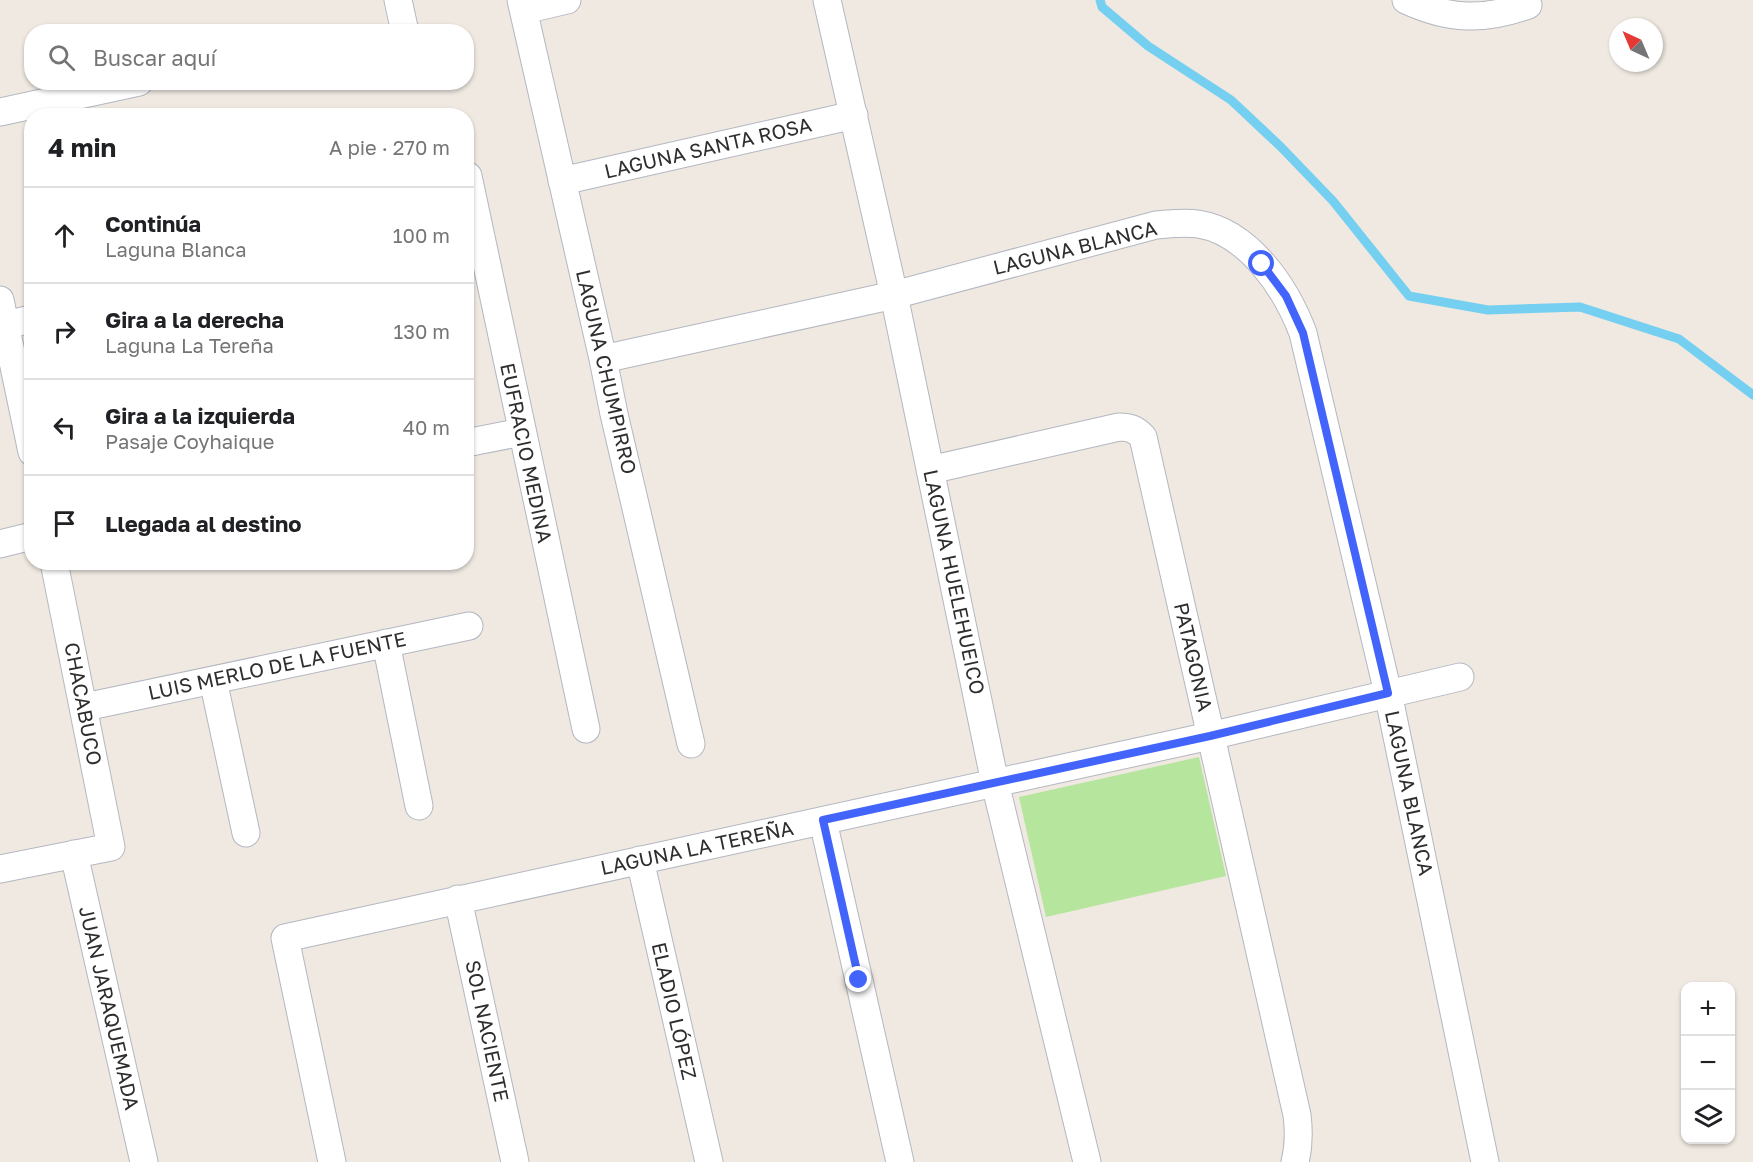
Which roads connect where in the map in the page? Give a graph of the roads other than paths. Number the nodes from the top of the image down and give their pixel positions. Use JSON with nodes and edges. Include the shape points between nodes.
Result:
{"nodes":[{"id":1,"x":398,"y":0,"type":"edge"},
{"id":2,"x":567,"y":0,"type":"edge"},
{"id":3,"x":827,"y":0,"type":"edge"},
{"id":4,"x":1406,"y":0,"type":"edge"},
{"id":5,"x":522,"y":5,"type":"edge"},
{"id":6,"x":1528,"y":5,"type":"dead end"},
{"id":7,"x":397,"y":24,"type":"edge"},
{"id":8,"x":102,"y":90,"type":"edge"},
{"id":9,"x":0,"y":112,"type":"edge"},
{"id":10,"x":854,"y":115,"type":"junction"},
{"id":11,"x":562,"y":181,"type":"junction"},
{"id":12,"x":474,"y":232,"type":"edge"},
{"id":13,"x":894,"y":295,"type":"junction"},
{"id":14,"x":3,"y":312,"type":"edge"},
{"id":15,"x":24,"y":317,"type":"edge"},
{"id":16,"x":603,"y":359,"type":"junction"},
{"id":17,"x":24,"y":413,"type":"edge"},
{"id":18,"x":522,"y":432,"type":"junction"},
{"id":19,"x":474,"y":441,"type":"edge"},
{"id":20,"x":930,"y":470,"type":"junction"},
{"id":21,"x":24,"y":539,"type":"edge"},
{"id":22,"x":0,"y":544,"type":"edge"},
{"id":23,"x":56,"y":570,"type":"edge"},
{"id":24,"x":469,"y":626,"type":"dead end"},
{"id":25,"x":386,"y":644,"type":"junction"},
{"id":26,"x":1460,"y":676,"type":"dead end"},
{"id":27,"x":213,"y":680,"type":"junction"},
{"id":28,"x":1388,"y":693,"type":"junction"},
{"id":29,"x":85,"y":707,"type":"junction"},
{"id":30,"x":586,"y":729,"type":"dead end"},
{"id":31,"x":1210,"y":736,"type":"junction"},
{"id":32,"x":691,"y":744,"type":"dead end"},
{"id":33,"x":995,"y":783,"type":"junction"},
{"id":34,"x":419,"y":806,"type":"dead end"},
{"id":35,"x":823,"y":820,"type":"junction"},
{"id":36,"x":246,"y":833,"type":"dead end"},
{"id":37,"x":74,"y":854,"type":"junction"},
{"id":38,"x":640,"y":860,"type":"junction"},
{"id":39,"x":0,"y":869,"type":"edge"},
{"id":40,"x":458,"y":899,"type":"junction"},
{"id":41,"x":144,"y":1162,"type":"edge"},
{"id":42,"x":332,"y":1162,"type":"edge"},
{"id":43,"x":515,"y":1162,"type":"edge"},
{"id":44,"x":709,"y":1162,"type":"edge"},
{"id":45,"x":900,"y":1162,"type":"edge"},
{"id":46,"x":1087,"y":1162,"type":"edge"},
{"id":47,"x":1295,"y":1162,"type":"edge"},
{"id":48,"x":1485,"y":1162,"type":"edge"}],
"edges":[{"from":1,"to":7,"type":"street"},
{"from":2,"to":5,"type":"street"},
{"from":3,"to":10,"type":"street","name":"LAGUNA HUELEHUEICO"},
{"from":4,"to":6,"type":"street","via":[[1435,11],[1482,17]]},
{"from":5,"to":11,"type":"street","name":"LAGUNA CHUMPIRRO"},
{"from":8,"to":9,"type":"street"},
{"from":10,"to":11,"type":"street","name":"LAGUNA SANTA ROSA"},
{"from":10,"to":13,"type":"street","name":"LAGUNA HUELEHUEICO"},
{"from":11,"to":16,"type":"street","name":"LAGUNA CHUMPIRRO"},
{"from":12,"to":18,"type":"street","name":"EUFRACIO MEDINA"},
{"from":13,"to":16,"type":"street","name":"LAGUNA BLANCA"},
{"from":13,"to":20,"type":"street","name":"LAGUNA HUELEHUEICO"},
{"from":13,"to":28,"type":"street","name":"LAGUNA BLANCA","via":[[1156,225],[1197,224],[1232,238],[1248,250],[1286,296],[1303,333]]},
{"from":14,"to":15,"type":"street"},
{"from":14,"to":17,"type":"street"},
{"from":16,"to":32,"type":"street","name":"LAGUNA CHUMPIRRO"},
{"from":18,"to":19,"type":"street"},
{"from":18,"to":30,"type":"street","name":"EUFRACIO MEDINA"},
{"from":20,"to":31,"type":"street","name":"PATAGONIA","via":[[1119,427],[1137,431],[1146,446]]},
{"from":20,"to":33,"type":"street","name":"LAGUNA HUELEHUEICO"},
{"from":21,"to":22,"type":"street"},
{"from":23,"to":29,"type":"street","name":"CHACABUCO"},
{"from":24,"to":25,"type":"street","name":"LUIS MERLO DE LA FUENTE"},
{"from":25,"to":27,"type":"street","name":"LUIS MERLO DE LA FUENTE"},
{"from":25,"to":34,"type":"street"},
{"from":26,"to":28,"type":"street","name":"LAGUNA LA TEREÑA"},
{"from":27,"to":29,"type":"street","name":"LUIS MERLO DE LA FUENTE"},
{"from":27,"to":36,"type":"street"},
{"from":28,"to":31,"type":"street","name":"LAGUNA LA TEREÑA"},
{"from":28,"to":48,"type":"street","name":"LAGUNA BLANCA"},
{"from":29,"to":37,"type":"street","name":"CHACABUCO","via":[[111,846]]},
{"from":31,"to":33,"type":"street","name":"LAGUNA LA TEREÑA"},
{"from":31,"to":47,"type":"street","name":"PATAGONIA","via":[[1297,1115],[1299,1147]]},
{"from":33,"to":35,"type":"street","name":"LAGUNA LA TEREÑA"},
{"from":33,"to":46,"type":"street","name":"LAGUNA HUELEHUEICO"},
{"from":35,"to":38,"type":"street","name":"LAGUNA LA TEREÑA"},
{"from":35,"to":45,"type":"street"},
{"from":37,"to":39,"type":"street"},
{"from":37,"to":41,"type":"street","name":"JUAN JARAQUEMADA"},
{"from":38,"to":40,"type":"street","name":"LAGUNA LA TEREÑA"},
{"from":38,"to":44,"type":"street","name":"ELADIO LÓPEZ"},
{"from":40,"to":42,"type":"street","name":"LAGUNA LA TEREÑA","via":[[285,938]]},
{"from":40,"to":43,"type":"street","name":"SOL NACIENTE"}]}
